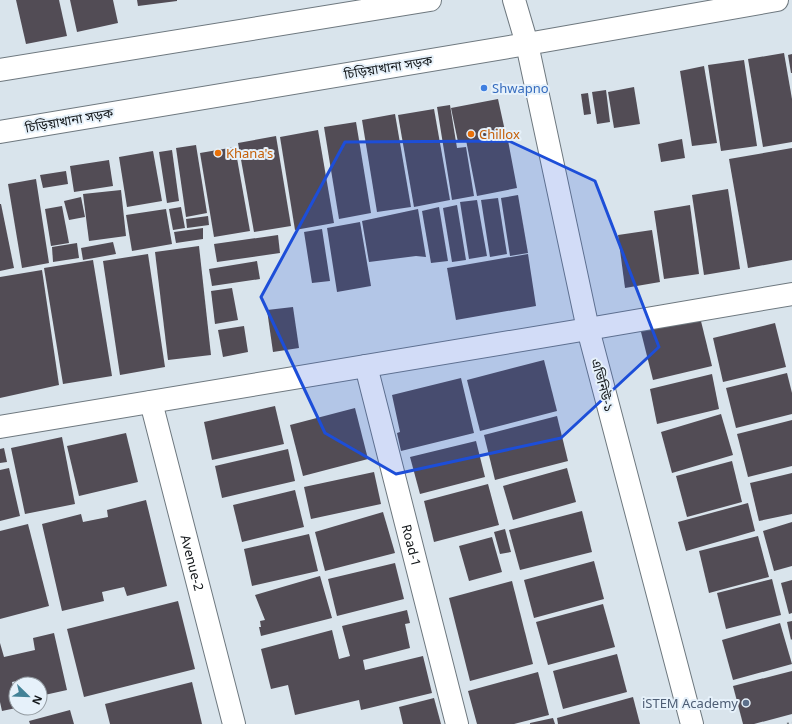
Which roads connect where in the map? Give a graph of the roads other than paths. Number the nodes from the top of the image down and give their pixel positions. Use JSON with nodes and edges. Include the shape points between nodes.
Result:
{"nodes":[{"id":1,"x":430,"y":0,"type":"edge"},
{"id":2,"x":514,"y":0,"type":"edge"},
{"id":3,"x":777,"y":0,"type":"edge"},
{"id":4,"x":527,"y":44,"type":"junction"},
{"id":5,"x":0,"y":70,"type":"edge"},
{"id":6,"x":0,"y":132,"type":"edge"},
{"id":7,"x":791,"y":296,"type":"edge"},
{"id":8,"x":588,"y":329,"type":"junction"},
{"id":9,"x":366,"y":366,"type":"junction"},
{"id":10,"x":150,"y":402,"type":"junction"},
{"id":11,"x":0,"y":427,"type":"edge"},
{"id":12,"x":234,"y":724,"type":"edge"},
{"id":13,"x":457,"y":724,"type":"edge"},
{"id":14,"x":692,"y":724,"type":"edge"}],
"edges":[{"from":1,"to":5,"type":"street"},
{"from":2,"to":4,"type":"street","name":"এভিনিউ-১"},
{"from":3,"to":4,"type":"street","name":"চিড়িয়াখানা সড়ক"},
{"from":4,"to":6,"type":"street","name":"চিড়িয়াখানা সড়ক"},
{"from":4,"to":8,"type":"street","name":"এভিনিউ-১"},
{"from":7,"to":8,"type":"street"},
{"from":8,"to":9,"type":"street"},
{"from":8,"to":14,"type":"street","name":"এভিনিউ-১"},
{"from":9,"to":10,"type":"street"},
{"from":9,"to":13,"type":"street","name":"Road-1"},
{"from":10,"to":11,"type":"street"},
{"from":10,"to":12,"type":"street","name":"Avenue-2"}]}
